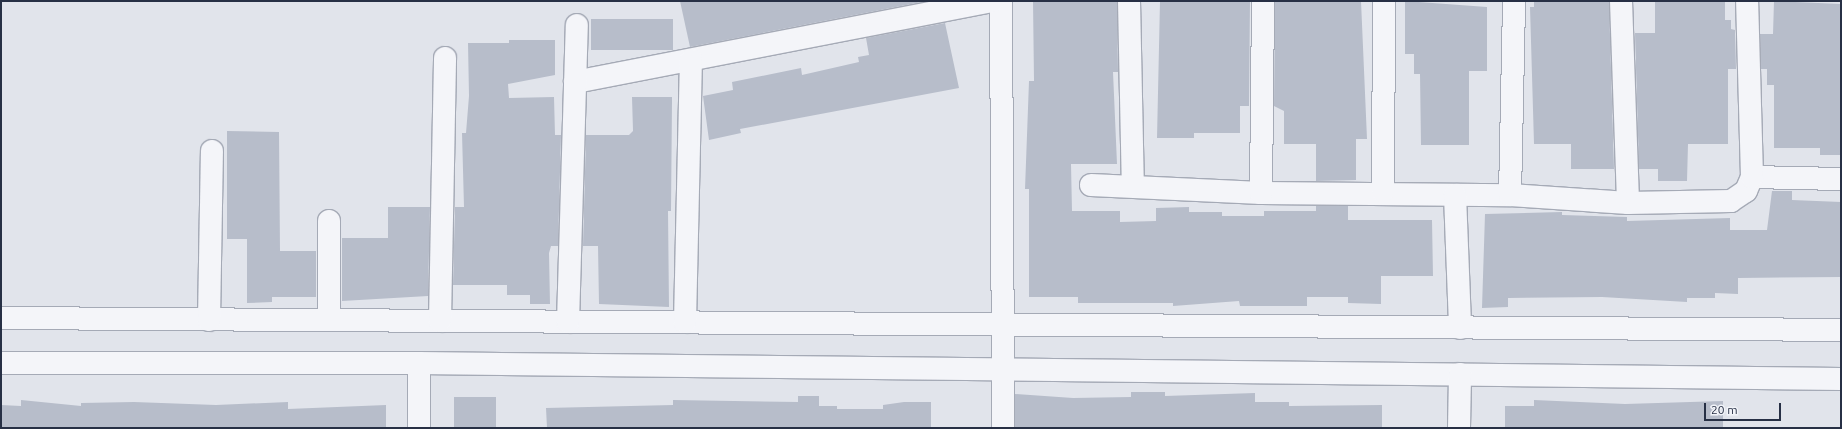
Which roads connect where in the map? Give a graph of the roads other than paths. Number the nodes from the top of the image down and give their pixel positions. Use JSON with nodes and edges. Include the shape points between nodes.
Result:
{"nodes":[{"id":1,"x":993,"y":1,"type":"edge"},
{"id":2,"x":1001,"y":1,"type":"edge"},
{"id":3,"x":1129,"y":1,"type":"edge"},
{"id":4,"x":1263,"y":1,"type":"edge"},
{"id":5,"x":1384,"y":1,"type":"edge"},
{"id":6,"x":1514,"y":1,"type":"edge"},
{"id":7,"x":1621,"y":1,"type":"edge"},
{"id":8,"x":1747,"y":1,"type":"edge"},
{"id":9,"x":577,"y":25,"type":"dead end"},
{"id":10,"x":446,"y":58,"type":"dead end"},
{"id":11,"x":691,"y":60,"type":"junction"},
{"id":12,"x":575,"y":82,"type":"junction"},
{"id":13,"x":212,"y":150,"type":"dead end"},
{"id":14,"x":1752,"y":177,"type":"junction"},
{"id":15,"x":1841,"y":179,"type":"edge"},
{"id":16,"x":1091,"y":185,"type":"dead end"},
{"id":17,"x":1133,"y":185,"type":"junction"},
{"id":18,"x":1383,"y":191,"type":"junction"},
{"id":19,"x":1262,"y":193,"type":"junction"},
{"id":20,"x":1455,"y":195,"type":"junction"},
{"id":21,"x":1510,"y":195,"type":"junction"},
{"id":22,"x":1628,"y":203,"type":"junction"},
{"id":23,"x":329,"y":221,"type":"dead end"},
{"id":24,"x":1,"y":318,"type":"edge"},
{"id":25,"x":209,"y":320,"type":"junction"},
{"id":26,"x":329,"y":320,"type":"junction"},
{"id":27,"x":440,"y":321,"type":"junction"},
{"id":28,"x":568,"y":322,"type":"junction"},
{"id":29,"x":685,"y":322,"type":"junction"},
{"id":30,"x":1004,"y":325,"type":"junction"},
{"id":31,"x":1460,"y":328,"type":"junction"},
{"id":32,"x":1841,"y":330,"type":"edge"},
{"id":33,"x":1,"y":363,"type":"edge"},
{"id":34,"x":418,"y":364,"type":"junction"},
{"id":35,"x":1003,"y":370,"type":"junction"},
{"id":36,"x":1460,"y":374,"type":"junction"},
{"id":37,"x":1841,"y":379,"type":"edge"},
{"id":38,"x":419,"y":428,"type":"edge"},
{"id":39,"x":1003,"y":428,"type":"edge"},
{"id":40,"x":1459,"y":428,"type":"edge"}],
"edges":[{"from":1,"to":11,"type":"street"},
{"from":2,"to":30,"type":"street"},
{"from":3,"to":17,"type":"street"},
{"from":4,"to":19,"type":"street"},
{"from":5,"to":18,"type":"street"},
{"from":6,"to":21,"type":"street"},
{"from":7,"to":22,"type":"street"},
{"from":8,"to":14,"type":"street"},
{"from":9,"to":12,"type":"street"},
{"from":10,"to":27,"type":"street"},
{"from":11,"to":12,"type":"street"},
{"from":11,"to":29,"type":"street"},
{"from":12,"to":28,"type":"street"},
{"from":13,"to":25,"type":"street"},
{"from":14,"to":15,"type":"street"},
{"from":14,"to":22,"type":"street","via":[[1746,191],[1731,201]]},
{"from":16,"to":17,"type":"street"},
{"from":17,"to":19,"type":"street"},
{"from":18,"to":19,"type":"street"},
{"from":18,"to":20,"type":"street"},
{"from":20,"to":21,"type":"street"},
{"from":20,"to":31,"type":"street"},
{"from":21,"to":22,"type":"street"},
{"from":23,"to":26,"type":"street"},
{"from":24,"to":25,"type":"street"},
{"from":25,"to":26,"type":"street"},
{"from":26,"to":27,"type":"street"},
{"from":27,"to":28,"type":"street"},
{"from":28,"to":29,"type":"street"},
{"from":29,"to":30,"type":"street"},
{"from":30,"to":31,"type":"street"},
{"from":30,"to":35,"type":"street"},
{"from":31,"to":32,"type":"street"},
{"from":33,"to":34,"type":"street"},
{"from":34,"to":35,"type":"street"},
{"from":34,"to":38,"type":"street"},
{"from":35,"to":36,"type":"street"},
{"from":35,"to":39,"type":"street"},
{"from":36,"to":37,"type":"street"},
{"from":36,"to":40,"type":"street"}]}
